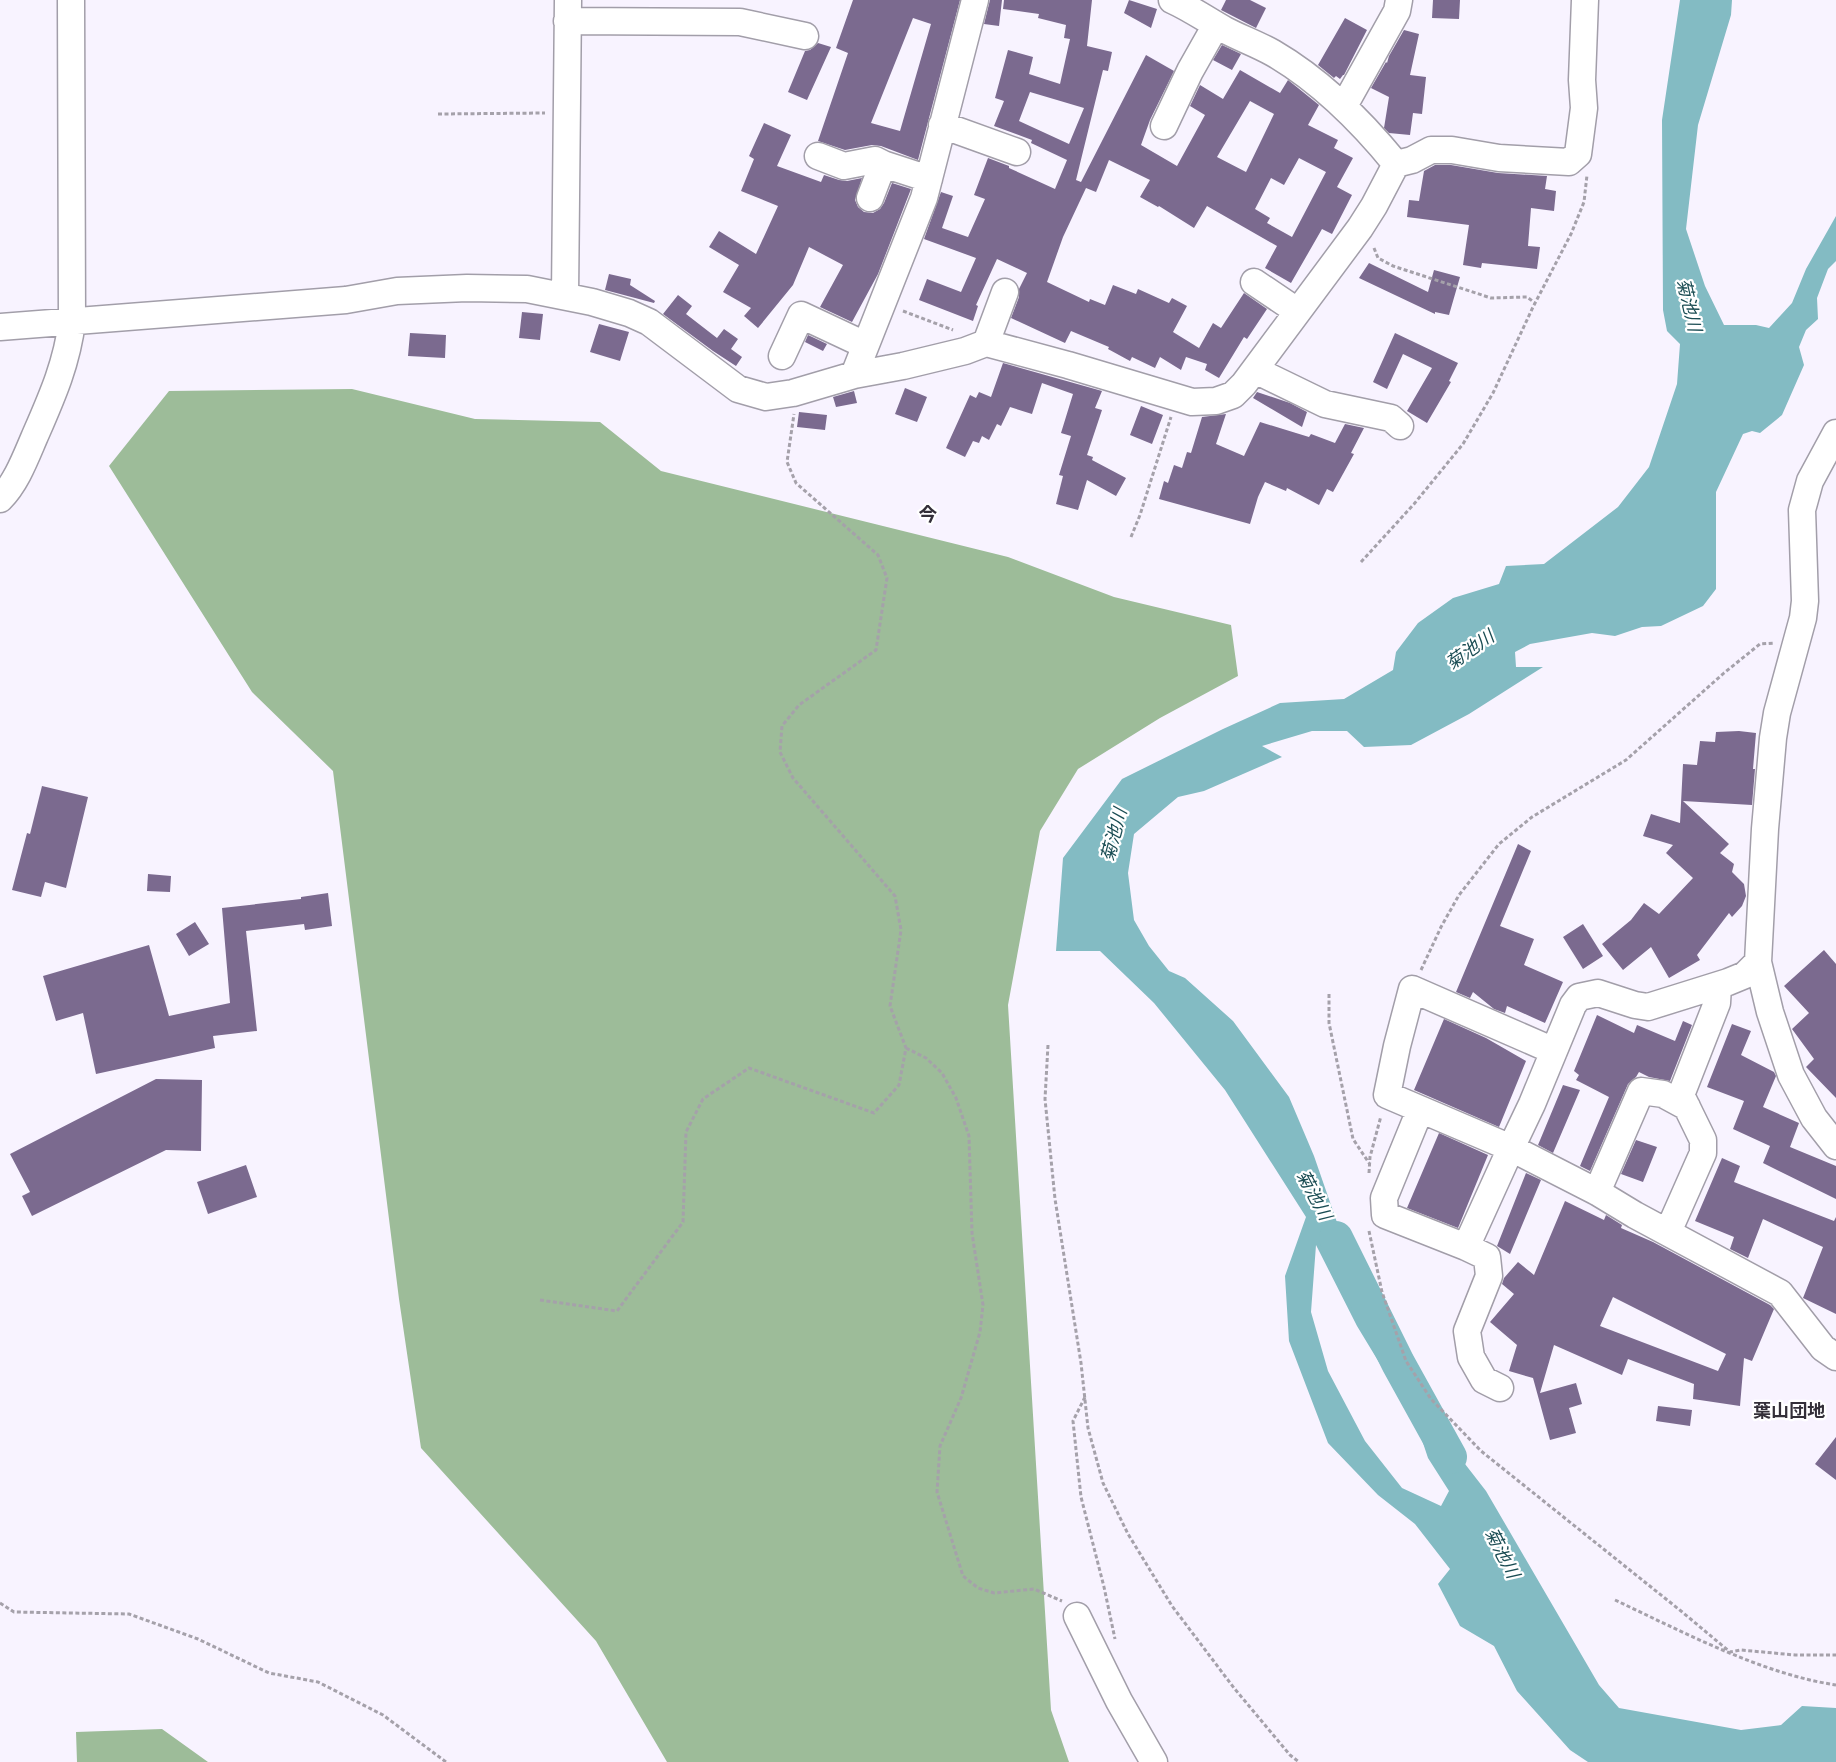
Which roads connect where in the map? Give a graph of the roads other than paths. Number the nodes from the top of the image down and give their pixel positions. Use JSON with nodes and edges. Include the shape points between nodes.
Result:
{"nodes":[{"id":1,"x":71,"y":0,"type":"edge"},
{"id":2,"x":975,"y":0,"type":"edge"},
{"id":3,"x":1399,"y":0,"type":"edge"},
{"id":4,"x":1584,"y":0,"type":"edge"},
{"id":5,"x":1177,"y":1,"type":"edge"},
{"id":6,"x":568,"y":10,"type":"edge"},
{"id":7,"x":1216,"y":25,"type":"junction"},
{"id":8,"x":805,"y":36,"type":"dead end"},
{"id":9,"x":1344,"y":106,"type":"junction"},
{"id":10,"x":942,"y":125,"type":"junction"},
{"id":11,"x":1164,"y":126,"type":"dead end"},
{"id":12,"x":1017,"y":152,"type":"dead end"},
{"id":13,"x":818,"y":156,"type":"dead end"},
{"id":14,"x":883,"y":164,"type":"junction"},
{"id":15,"x":1396,"y":164,"type":"junction"},
{"id":16,"x":929,"y":179,"type":"junction"},
{"id":17,"x":870,"y":198,"type":"dead end"},
{"id":18,"x":1254,"y":282,"type":"dead end"},
{"id":19,"x":1004,"y":292,"type":"dead end"},
{"id":20,"x":566,"y":296,"type":"junction"},
{"id":21,"x":1297,"y":311,"type":"junction"},
{"id":22,"x":72,"y":321,"type":"junction"},
{"id":23,"x":0,"y":327,"type":"edge"},
{"id":24,"x":986,"y":343,"type":"junction"},
{"id":25,"x":865,"y":345,"type":"junction"},
{"id":26,"x":782,"y":356,"type":"dead end"},
{"id":27,"x":1255,"y":370,"type":"junction"},
{"id":28,"x":854,"y":375,"type":"junction"},
{"id":29,"x":1400,"y":426,"type":"dead end"},
{"id":30,"x":1836,"y":433,"type":"edge"},
{"id":31,"x":0,"y":499,"type":"edge"},
{"id":32,"x":1758,"y":962,"type":"junction"},
{"id":33,"x":1718,"y":986,"type":"junction"},
{"id":34,"x":1554,"y":1051,"type":"junction"},
{"id":35,"x":1687,"y":1107,"type":"junction"},
{"id":36,"x":1420,"y":1110,"type":"junction"},
{"id":37,"x":1836,"y":1146,"type":"edge"},
{"id":38,"x":1510,"y":1148,"type":"junction"},
{"id":39,"x":1596,"y":1192,"type":"junction"},
{"id":40,"x":1668,"y":1232,"type":"junction"},
{"id":41,"x":1466,"y":1247,"type":"junction"},
{"id":42,"x":1836,"y":1357,"type":"edge"},
{"id":43,"x":1500,"y":1388,"type":"dead end"},
{"id":44,"x":1077,"y":1616,"type":"road end"},
{"id":45,"x":1154,"y":1762,"type":"edge"}],
"edges":[{"from":1,"to":22,"type":"street"},
{"from":2,"to":10,"type":"street"},
{"from":3,"to":9,"type":"street"},
{"from":4,"to":15,"type":"street","via":[[1584,108],[1578,154],[1569,162],[1431,150]]},
{"from":5,"to":7,"type":"street"},
{"from":6,"to":8,"type":"street","via":[[740,22]]},
{"from":6,"to":20,"type":"street"},
{"from":7,"to":9,"type":"street","via":[[1272,52]]},
{"from":7,"to":11,"type":"street"},
{"from":9,"to":15,"type":"street"},
{"from":10,"to":12,"type":"street"},
{"from":10,"to":16,"type":"street"},
{"from":13,"to":14,"type":"street","via":[[844,166],[875,160]]},
{"from":14,"to":16,"type":"street"},
{"from":14,"to":17,"type":"street"},
{"from":15,"to":21,"type":"street","via":[[1360,228]]},
{"from":16,"to":25,"type":"street"},
{"from":18,"to":21,"type":"street"},
{"from":19,"to":24,"type":"street"},
{"from":20,"to":22,"type":"street","via":[[527,289],[397,291],[346,300]]},
{"from":20,"to":28,"type":"street","via":[[629,313],[649,322],[738,389],[766,397],[793,393]]},
{"from":21,"to":27,"type":"street"},
{"from":22,"to":23,"type":"street"},
{"from":22,"to":31,"type":"street","via":[[57,384],[22,465]]},
{"from":24,"to":27,"type":"street","via":[[1192,402],[1216,401],[1233,395]]},
{"from":24,"to":28,"type":"street","via":[[965,351]]},
{"from":25,"to":26,"type":"street","via":[[801,315]]},
{"from":25,"to":28,"type":"street"},
{"from":27,"to":29,"type":"street","via":[[1325,404],[1390,418]]},
{"from":30,"to":32,"type":"street","via":[[1810,481],[1802,510],[1805,602],[1777,713],[1768,778]]},
{"from":32,"to":33,"type":"street","via":[[1745,975]]},
{"from":32,"to":37,"type":"street","via":[[1791,1075],[1814,1118]]},
{"from":33,"to":34,"type":"street","via":[[1648,1007],[1598,993],[1579,997]]},
{"from":33,"to":35,"type":"street","via":[[1717,1003],[1681,1095]]},
{"from":34,"to":36,"type":"street","via":[[1412,989],[1387,1096]]},
{"from":34,"to":38,"type":"street"},
{"from":35,"to":39,"type":"street","via":[[1663,1094],[1641,1091]]},
{"from":35,"to":40,"type":"street","via":[[1704,1140],[1703,1153]]},
{"from":36,"to":38,"type":"street"},
{"from":36,"to":41,"type":"street","via":[[1384,1198],[1385,1214]]},
{"from":38,"to":39,"type":"street"},
{"from":38,"to":41,"type":"street"},
{"from":39,"to":40,"type":"street"},
{"from":40,"to":42,"type":"street","via":[[1780,1292],[1823,1348]]},
{"from":41,"to":43,"type":"street","via":[[1487,1257],[1489,1276],[1467,1331],[1471,1357],[1484,1380]]},
{"from":44,"to":45,"type":"street","via":[[1119,1701]]}]}
